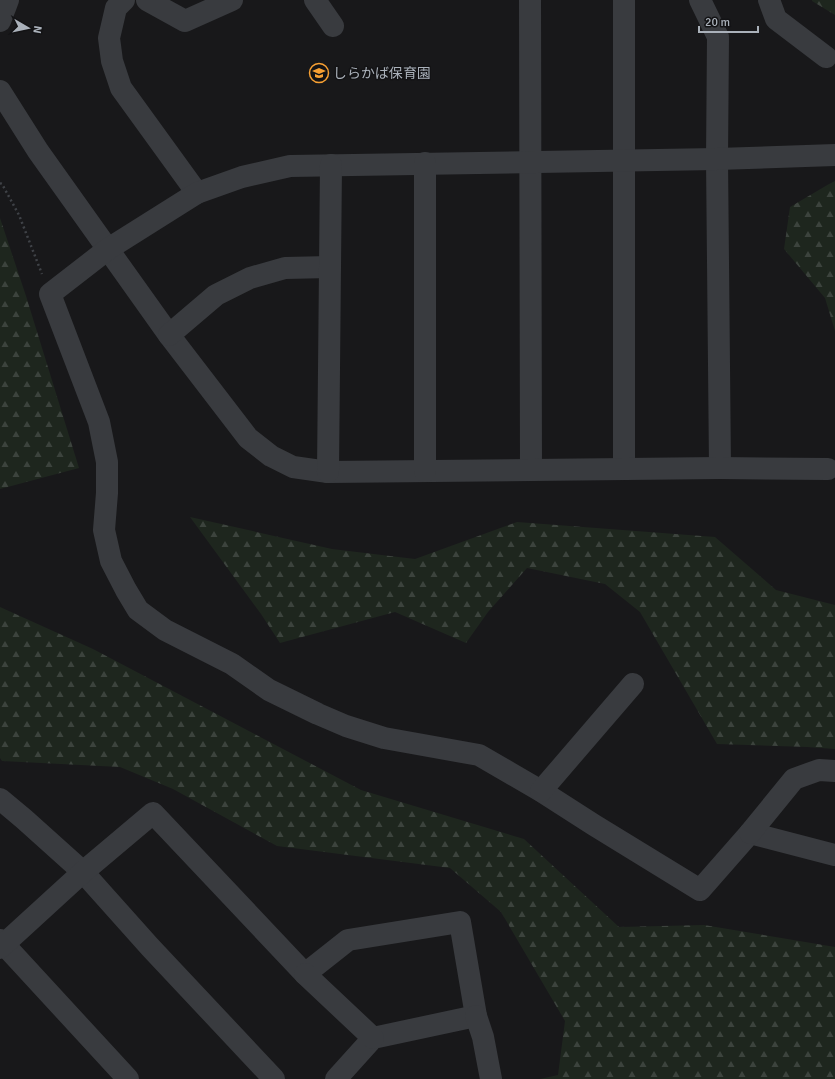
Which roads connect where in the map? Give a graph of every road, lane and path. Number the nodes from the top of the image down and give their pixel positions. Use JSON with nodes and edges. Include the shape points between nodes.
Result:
{"nodes":[{"id":1,"x":8,"y":0,"type":"edge"},
{"id":2,"x":124,"y":0,"type":"edge"},
{"id":3,"x":147,"y":0,"type":"edge"},
{"id":4,"x":232,"y":0,"type":"edge"},
{"id":5,"x":315,"y":0,"type":"edge"},
{"id":6,"x":530,"y":0,"type":"edge"},
{"id":7,"x":624,"y":0,"type":"edge"},
{"id":8,"x":769,"y":0,"type":"edge"},
{"id":9,"x":706,"y":2,"type":"edge"},
{"id":10,"x":0,"y":21,"type":"edge"},
{"id":11,"x":333,"y":26,"type":"dead end"},
{"id":12,"x":826,"y":57,"type":"dead end"},
{"id":13,"x":0,"y":91,"type":"edge"},
{"id":14,"x":835,"y":155,"type":"edge"},
{"id":15,"x":717,"y":159,"type":"junction"},
{"id":16,"x":624,"y":160,"type":"junction"},
{"id":17,"x":530,"y":162,"type":"junction"},
{"id":18,"x":425,"y":163,"type":"junction"},
{"id":19,"x":331,"y":165,"type":"junction"},
{"id":20,"x":0,"y":183,"type":"edge"},
{"id":21,"x":197,"y":193,"type":"junction"},
{"id":22,"x":108,"y":249,"type":"junction"},
{"id":23,"x":330,"y":267,"type":"junction"},
{"id":24,"x":50,"y":294,"type":"junction"},
{"id":25,"x":169,"y":335,"type":"junction"},
{"id":26,"x":624,"y":468,"type":"junction"},
{"id":27,"x":720,"y":468,"type":"junction"},
{"id":28,"x":828,"y":468,"type":"dead end"},
{"id":29,"x":531,"y":470,"type":"junction"},
{"id":30,"x":425,"y":471,"type":"junction"},
{"id":31,"x":328,"y":472,"type":"junction"},
{"id":32,"x":633,"y":684,"type":"dead end"},
{"id":33,"x":835,"y":771,"type":"edge"},
{"id":34,"x":541,"y":791,"type":"junction"},
{"id":35,"x":0,"y":799,"type":"edge"},
{"id":36,"x":750,"y":833,"type":"junction"},
{"id":37,"x":835,"y":855,"type":"edge"},
{"id":38,"x":83,"y":872,"type":"junction"},
{"id":39,"x":1,"y":944,"type":"edge"},
{"id":40,"x":305,"y":974,"type":"junction"},
{"id":41,"x":476,"y":1016,"type":"junction"},
{"id":42,"x":373,"y":1038,"type":"junction"},
{"id":43,"x":128,"y":1079,"type":"edge"},
{"id":44,"x":274,"y":1079,"type":"edge"},
{"id":45,"x":336,"y":1079,"type":"edge"},
{"id":46,"x":491,"y":1079,"type":"edge"}],
"edges":[{"from":1,"to":10,"type":"street"},
{"from":2,"to":21,"type":"street","via":[[116,8],[109,38],[112,61],[121,88]]},
{"from":3,"to":4,"type":"street","via":[[185,21]]},
{"from":5,"to":11,"type":"street"},
{"from":6,"to":17,"type":"street"},
{"from":7,"to":16,"type":"street"},
{"from":8,"to":12,"type":"street","via":[[776,19]]},
{"from":9,"to":15,"type":"street","via":[[718,37]]},
{"from":13,"to":22,"type":"street","via":[[38,152]]},
{"from":14,"to":15,"type":"street"},
{"from":15,"to":16,"type":"street"},
{"from":15,"to":27,"type":"street"},
{"from":16,"to":17,"type":"street"},
{"from":16,"to":26,"type":"street"},
{"from":17,"to":18,"type":"street"},
{"from":17,"to":29,"type":"street"},
{"from":18,"to":19,"type":"street"},
{"from":18,"to":30,"type":"street"},
{"from":19,"to":21,"type":"street","via":[[290,166],[242,177]]},
{"from":19,"to":23,"type":"street"},
{"from":20,"to":24,"type":"path","via":[[19,215]]},
{"from":21,"to":22,"type":"street"},
{"from":22,"to":24,"type":"street"},
{"from":22,"to":25,"type":"street"},
{"from":23,"to":25,"type":"street","via":[[285,268],[250,278],[216,296]]},
{"from":23,"to":31,"type":"street"},
{"from":24,"to":34,"type":"street","via":[[99,422],[107,462],[104,530],[111,561],[138,610],[165,630],[232,664],[269,690],[318,714],[384,738],[479,755]]},
{"from":25,"to":31,"type":"street","via":[[248,438],[271,456],[293,467]]},
{"from":26,"to":27,"type":"street"},
{"from":26,"to":29,"type":"street"},
{"from":27,"to":28,"type":"street"},
{"from":29,"to":30,"type":"street"},
{"from":30,"to":31,"type":"street"},
{"from":32,"to":34,"type":"street"},
{"from":33,"to":36,"type":"street","via":[[819,770],[794,779]]},
{"from":34,"to":36,"type":"street","via":[[700,890]]},
{"from":35,"to":38,"type":"street"},
{"from":36,"to":37,"type":"street"},
{"from":38,"to":39,"type":"street"},
{"from":38,"to":40,"type":"street","via":[[153,813]]},
{"from":38,"to":44,"type":"street"},
{"from":39,"to":43,"type":"street"},
{"from":40,"to":41,"type":"street","via":[[348,940],[460,922]]},
{"from":40,"to":42,"type":"street"},
{"from":41,"to":42,"type":"street"},
{"from":41,"to":46,"type":"street"},
{"from":42,"to":45,"type":"street"}]}
